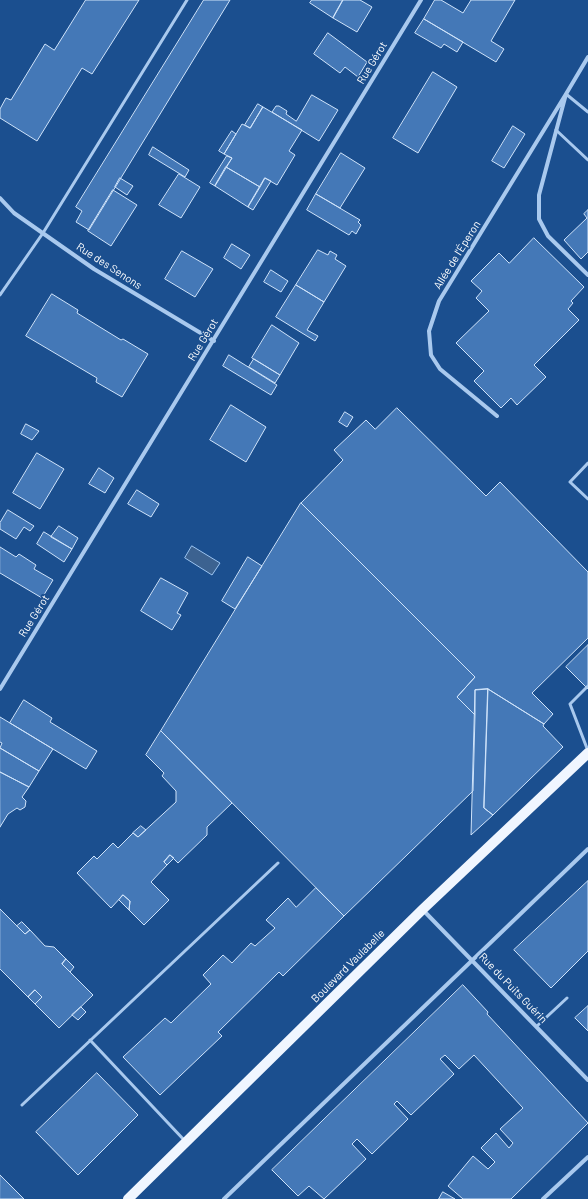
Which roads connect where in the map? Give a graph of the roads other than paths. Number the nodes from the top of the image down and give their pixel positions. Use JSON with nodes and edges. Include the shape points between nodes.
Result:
{"nodes":[{"id":1,"x":187,"y":0,"type":"edge"},
{"id":2,"x":421,"y":0,"type":"edge"},
{"id":3,"x":588,"y":57,"type":"edge"},
{"id":4,"x":566,"y":94,"type":"junction"},
{"id":5,"x":588,"y":112,"type":"edge"},
{"id":6,"x":556,"y":130,"type":"junction"},
{"id":7,"x":588,"y":160,"type":"edge"},
{"id":8,"x":0,"y":198,"type":"edge"},
{"id":9,"x":43,"y":233,"type":"junction"},
{"id":10,"x":588,"y":274,"type":"edge"},
{"id":11,"x":0,"y":295,"type":"edge"},
{"id":12,"x":214,"y":341,"type":"junction"},
{"id":13,"x":497,"y":416,"type":"dead end"},
{"id":14,"x":588,"y":463,"type":"edge"},
{"id":15,"x":588,"y":499,"type":"edge"},
{"id":16,"x":588,"y":686,"type":"edge"},
{"id":17,"x":0,"y":689,"type":"edge"},
{"id":18,"x":588,"y":752,"type":"edge"},
{"id":19,"x":588,"y":848,"type":"edge"},
{"id":20,"x":278,"y":863,"type":"dead end"},
{"id":21,"x":423,"y":909,"type":"junction"},
{"id":22,"x":474,"y":961,"type":"junction"},
{"id":23,"x":567,"y":998,"type":"dead end"},
{"id":24,"x":537,"y":1026,"type":"junction"},
{"id":25,"x":90,"y":1040,"type":"junction"},
{"id":26,"x":588,"y":1080,"type":"edge"},
{"id":27,"x":22,"y":1105,"type":"dead end"},
{"id":28,"x":186,"y":1142,"type":"junction"},
{"id":29,"x":588,"y":1157,"type":"edge"},
{"id":30,"x":128,"y":1199,"type":"edge"},
{"id":31,"x":224,"y":1199,"type":"edge"},
{"id":32,"x":543,"y":1199,"type":"edge"}],
"edges":[{"from":1,"to":9,"type":"lane"},
{"from":2,"to":12,"type":"street","name":"Rue Gérot"},
{"from":3,"to":4,"type":"street","name":"Allée de l'Éperon"},
{"from":4,"to":5,"type":"lane"},
{"from":4,"to":6,"type":"street","name":"Allée de l'Éperon"},
{"from":4,"to":13,"type":"street","name":"Allée de l'Éperon","via":[[439,300],[429,331],[430,355],[440,369]]},
{"from":6,"to":7,"type":"lane"},
{"from":6,"to":10,"type":"street","name":"Allée de l'Éperon","via":[[539,195],[539,219],[548,236]]},
{"from":8,"to":9,"type":"street","name":"Rue des Senons","via":[[14,213]]},
{"from":9,"to":11,"type":"lane"},
{"from":9,"to":12,"type":"street","name":"Rue des Senons","via":[[94,269]]},
{"from":12,"to":17,"type":"street","name":"Rue Gérot"},
{"from":14,"to":15,"type":"lane","via":[[570,482]]},
{"from":16,"to":18,"type":"lane","via":[[570,704]]},
{"from":18,"to":21,"type":"main road","name":"Boulevard Vaulabelle"},
{"from":19,"to":22,"type":"street"},
{"from":20,"to":25,"type":"lane"},
{"from":21,"to":22,"type":"street","name":"Rue du Puits Guérin"},
{"from":21,"to":28,"type":"main road","name":"Boulevard Vaulabelle"},
{"from":22,"to":24,"type":"street","name":"Rue du Puits Guérin"},
{"from":22,"to":31,"type":"street"},
{"from":23,"to":24,"type":"lane"},
{"from":24,"to":26,"type":"street","name":"Rue du Puits Guérin"},
{"from":25,"to":27,"type":"lane"},
{"from":25,"to":28,"type":"lane"},
{"from":28,"to":30,"type":"main road","name":"Boulevard Vaulabelle"},
{"from":29,"to":32,"type":"street"}]}
